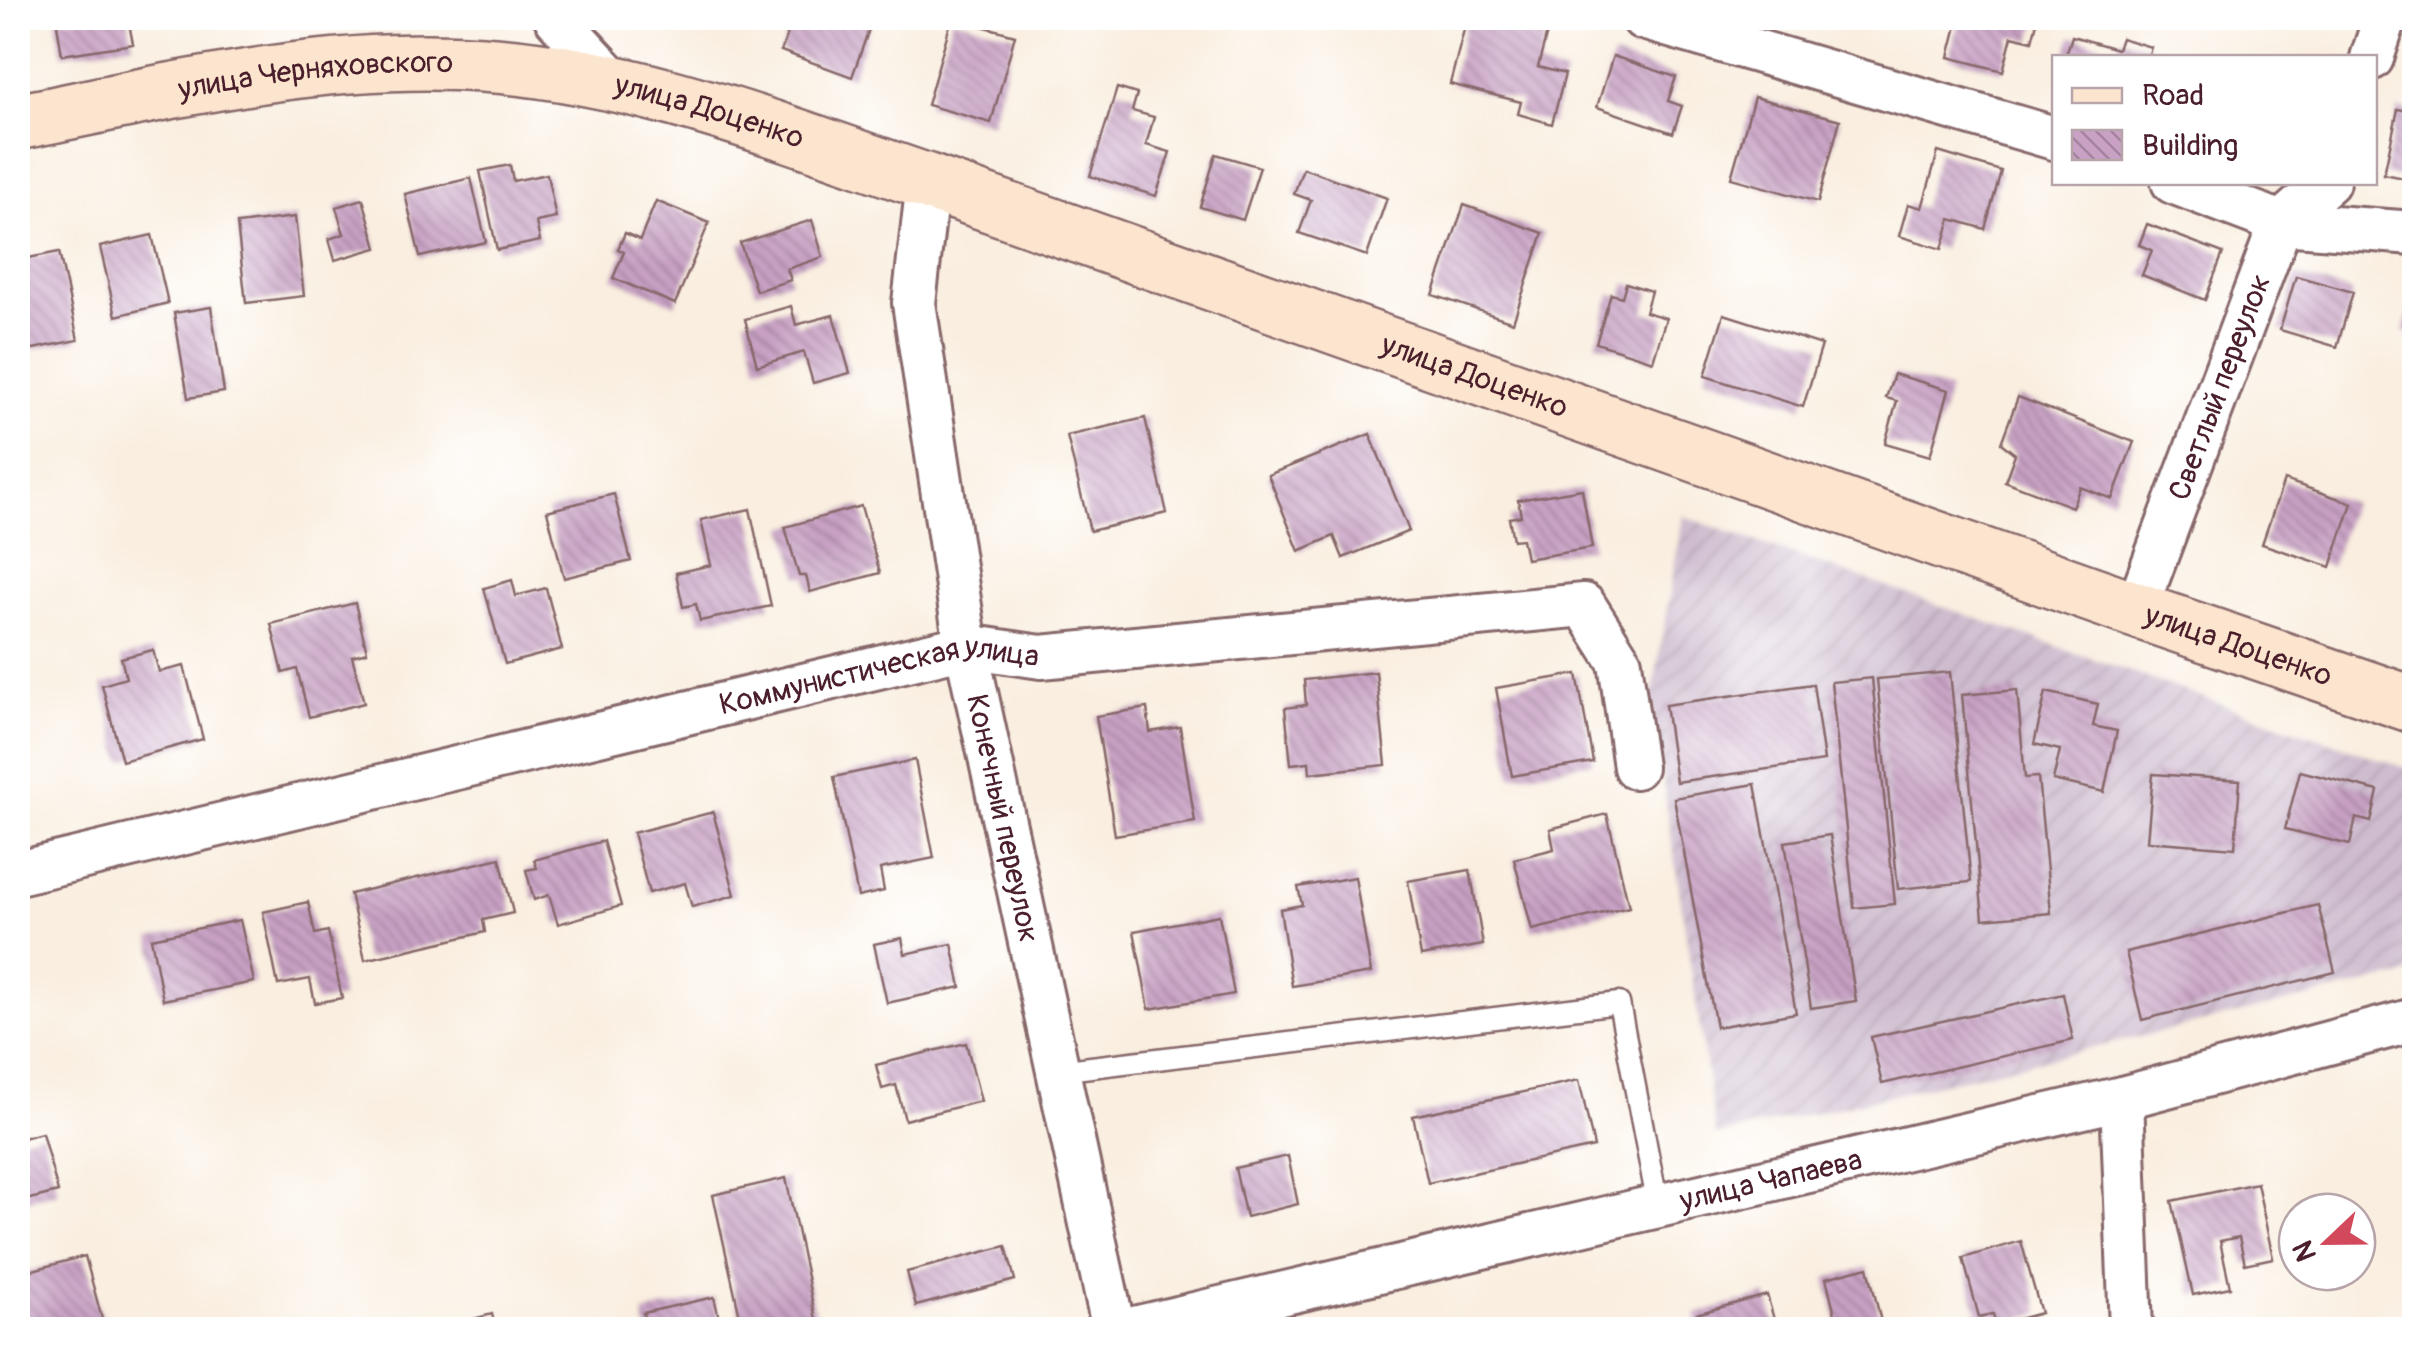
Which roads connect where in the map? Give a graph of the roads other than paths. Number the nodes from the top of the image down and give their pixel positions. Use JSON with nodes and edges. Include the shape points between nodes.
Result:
{"nodes":[{"id":1,"x":556,"y":18,"type":"edge"},
{"id":2,"x":1643,"y":18,"type":"edge"},
{"id":3,"x":2384,"y":18,"type":"edge"},
{"id":4,"x":2373,"y":55,"type":"edge"},
{"id":5,"x":618,"y":84,"type":"junction"},
{"id":6,"x":18,"y":122,"type":"edge"},
{"id":7,"x":2052,"y":137,"type":"edge"},
{"id":8,"x":928,"y":182,"type":"junction"},
{"id":9,"x":2182,"y":185,"type":"edge"},
{"id":10,"x":2325,"y":185,"type":"edge"},
{"id":11,"x":2281,"y":223,"type":"junction"},
{"id":12,"x":2414,"y":233,"type":"edge"},
{"id":13,"x":2136,"y":610,"type":"junction"},
{"id":14,"x":966,"y":646,"type":"junction"},
{"id":15,"x":2414,"y":705,"type":"edge"},
{"id":16,"x":1636,"y":766,"type":"dead end"},
{"id":17,"x":18,"y":873,"type":"edge"},
{"id":18,"x":2414,"y":1020,"type":"edge"},
{"id":19,"x":1058,"y":1070,"type":"junction"},
{"id":20,"x":2122,"y":1098,"type":"junction"},
{"id":21,"x":1658,"y":1206,"type":"junction"},
{"id":22,"x":1114,"y":1330,"type":"edge"},
{"id":23,"x":1126,"y":1330,"type":"edge"},
{"id":24,"x":2131,"y":1330,"type":"edge"}],
"edges":[{"from":1,"to":5,"type":"street","name":"улица Доценко"},
{"from":2,"to":7,"type":"street"},
{"from":3,"to":4,"type":"street"},
{"from":5,"to":6,"type":"main road","name":"улица Черняховского","via":[[483,64],[332,66]]},
{"from":5,"to":8,"type":"main road","name":"улица Доценко"},
{"from":8,"to":13,"type":"main road","name":"улица Доценко"},
{"from":8,"to":14,"type":"street","name":"Конечный переулок","via":[[914,302]]},
{"from":9,"to":11,"type":"street"},
{"from":10,"to":11,"type":"street","name":"Светлый переулок"},
{"from":11,"to":12,"type":"street"},
{"from":11,"to":13,"type":"street","name":"Светлый переулок"},
{"from":13,"to":15,"type":"main road","name":"улица Доценко"},
{"from":14,"to":16,"type":"street","name":"Коммунистическая улица","via":[[1041,657],[1584,605],[1620,662]]},
{"from":14,"to":17,"type":"street","name":"Коммунистическая улица"},
{"from":14,"to":19,"type":"street","name":"Конечный переулок"},
{"from":18,"to":20,"type":"street","name":"улица Чапаева"},
{"from":19,"to":21,"type":"lane","via":[[1618,1003]]},
{"from":19,"to":22,"type":"street","name":"Конечный переулок"},
{"from":20,"to":21,"type":"street","name":"улица Чапаева"},
{"from":20,"to":24,"type":"street"},
{"from":21,"to":23,"type":"street","name":"улица Чапаева"}]}
